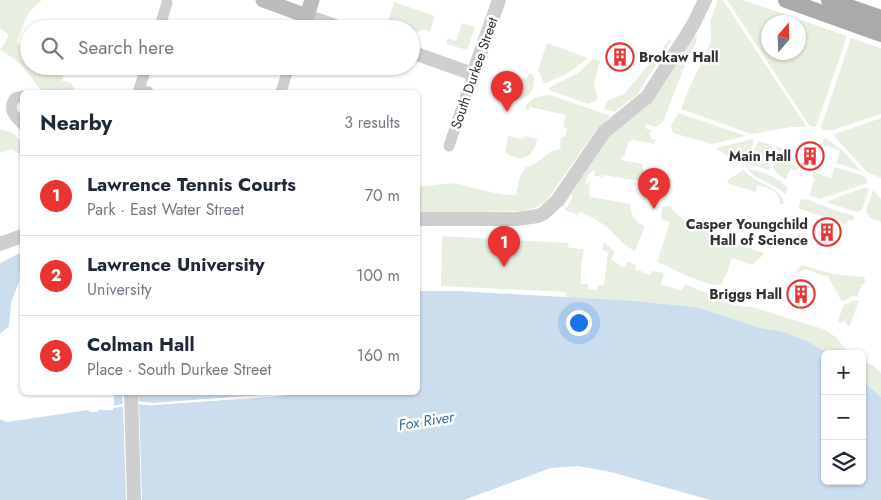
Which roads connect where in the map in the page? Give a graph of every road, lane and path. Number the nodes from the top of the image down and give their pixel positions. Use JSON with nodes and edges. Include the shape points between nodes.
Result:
{"nodes":[{"id":1,"x":263,"y":0,"type":"edge"},
{"id":2,"x":312,"y":0,"type":"edge"},
{"id":3,"x":499,"y":0,"type":"edge"},
{"id":4,"x":705,"y":0,"type":"edge"},
{"id":5,"x":786,"y":0,"type":"edge"},
{"id":6,"x":829,"y":0,"type":"edge"},
{"id":7,"x":167,"y":3,"type":"dead end"},
{"id":8,"x":881,"y":18,"type":"edge"},
{"id":9,"x":162,"y":20,"type":"edge"},
{"id":10,"x":301,"y":20,"type":"edge"},
{"id":11,"x":306,"y":20,"type":"edge"},
{"id":12,"x":881,"y":34,"type":"edge"},
{"id":13,"x":420,"y":55,"type":"edge"},
{"id":14,"x":473,"y":74,"type":"junction"},
{"id":15,"x":146,"y":75,"type":"edge"},
{"id":16,"x":287,"y":75,"type":"edge"},
{"id":17,"x":144,"y":90,"type":"edge"},
{"id":18,"x":282,"y":90,"type":"edge"},
{"id":19,"x":20,"y":97,"type":"edge"},
{"id":20,"x":20,"y":122,"type":"edge"},
{"id":21,"x":449,"y":146,"type":"dead end"},
{"id":22,"x":420,"y":220,"type":"edge"},
{"id":23,"x":20,"y":237,"type":"edge"},
{"id":24,"x":0,"y":244,"type":"edge"},
{"id":25,"x":131,"y":395,"type":"edge"},
{"id":26,"x":134,"y":500,"type":"edge"}],
"edges":[{"from":1,"to":10,"type":"main road"},
{"from":2,"to":11,"type":"main road"},
{"from":3,"to":14,"type":"street","name":"South Durkee Street"},
{"from":4,"to":22,"type":"street","via":[[693,25],[647,97],[604,132],[557,201],[544,213],[517,219]]},
{"from":5,"to":12,"type":"main road"},
{"from":6,"to":8,"type":"main road"},
{"from":7,"to":9,"type":"street"},
{"from":13,"to":14,"type":"street"},
{"from":14,"to":21,"type":"street","name":"South Durkee Street"},
{"from":15,"to":17,"type":"street"},
{"from":16,"to":18,"type":"street"},
{"from":19,"to":20,"type":"street","via":[[11,103],[13,115]]},
{"from":23,"to":24,"type":"street"},
{"from":25,"to":26,"type":"street"}]}
